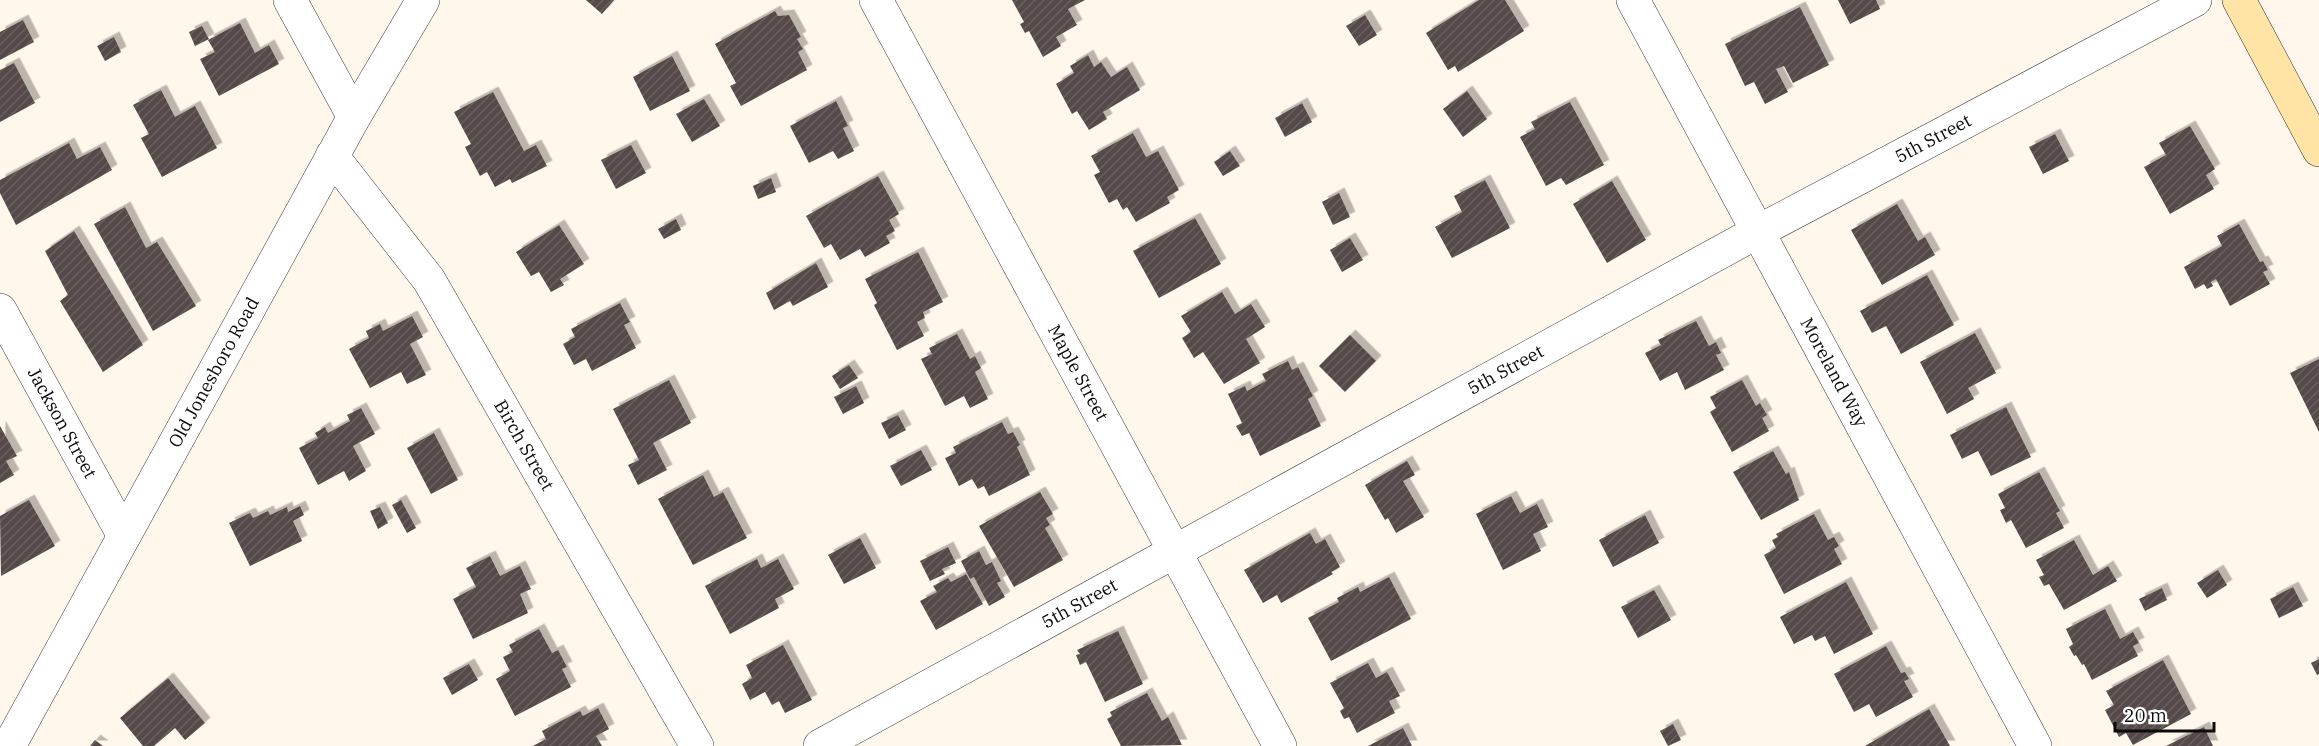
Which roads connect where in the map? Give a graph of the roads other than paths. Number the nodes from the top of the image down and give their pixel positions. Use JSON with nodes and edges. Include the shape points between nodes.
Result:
{"nodes":[{"id":1,"x":290,"y":0,"type":"edge"},
{"id":2,"x":423,"y":0,"type":"edge"},
{"id":3,"x":876,"y":0,"type":"edge"},
{"id":4,"x":1633,"y":0,"type":"edge"},
{"id":5,"x":2195,"y":0,"type":"edge"},
{"id":6,"x":2239,"y":0,"type":"edge"},
{"id":7,"x":354,"y":117,"type":"junction"},
{"id":8,"x":2319,"y":150,"type":"edge"},
{"id":9,"x":332,"y":156,"type":"junction"},
{"id":10,"x":1759,"y":231,"type":"junction"},
{"id":11,"x":0,"y":310,"type":"edge"},
{"id":12,"x":124,"y":536,"type":"junction"},
{"id":13,"x":1174,"y":550,"type":"junction"},
{"id":14,"x":9,"y":746,"type":"edge"},
{"id":15,"x":697,"y":746,"type":"edge"},
{"id":16,"x":820,"y":746,"type":"edge"},
{"id":17,"x":1280,"y":746,"type":"edge"},
{"id":18,"x":2035,"y":746,"type":"edge"}],
"edges":[{"from":1,"to":7,"type":"street"},
{"from":2,"to":7,"type":"street","name":"Old Jonesboro Road"},
{"from":3,"to":13,"type":"street","name":"Maple Street"},
{"from":4,"to":10,"type":"street","name":"Moreland Way"},
{"from":5,"to":10,"type":"street","name":"5th Street"},
{"from":6,"to":8,"type":"street"},
{"from":7,"to":9,"type":"street","name":"Old Jonesboro Road"},
{"from":9,"to":12,"type":"street","name":"Old Jonesboro Road"},
{"from":9,"to":15,"type":"street","name":"Birch Street","via":[[429,280]]},
{"from":10,"to":13,"type":"street","name":"5th Street"},
{"from":10,"to":18,"type":"street","name":"Moreland Way"},
{"from":11,"to":12,"type":"street","name":"Jackson Street"},
{"from":12,"to":14,"type":"street","name":"Old Jonesboro Road"},
{"from":13,"to":16,"type":"street","name":"5th Street"},
{"from":13,"to":17,"type":"street","name":"Maple Street"}]}
